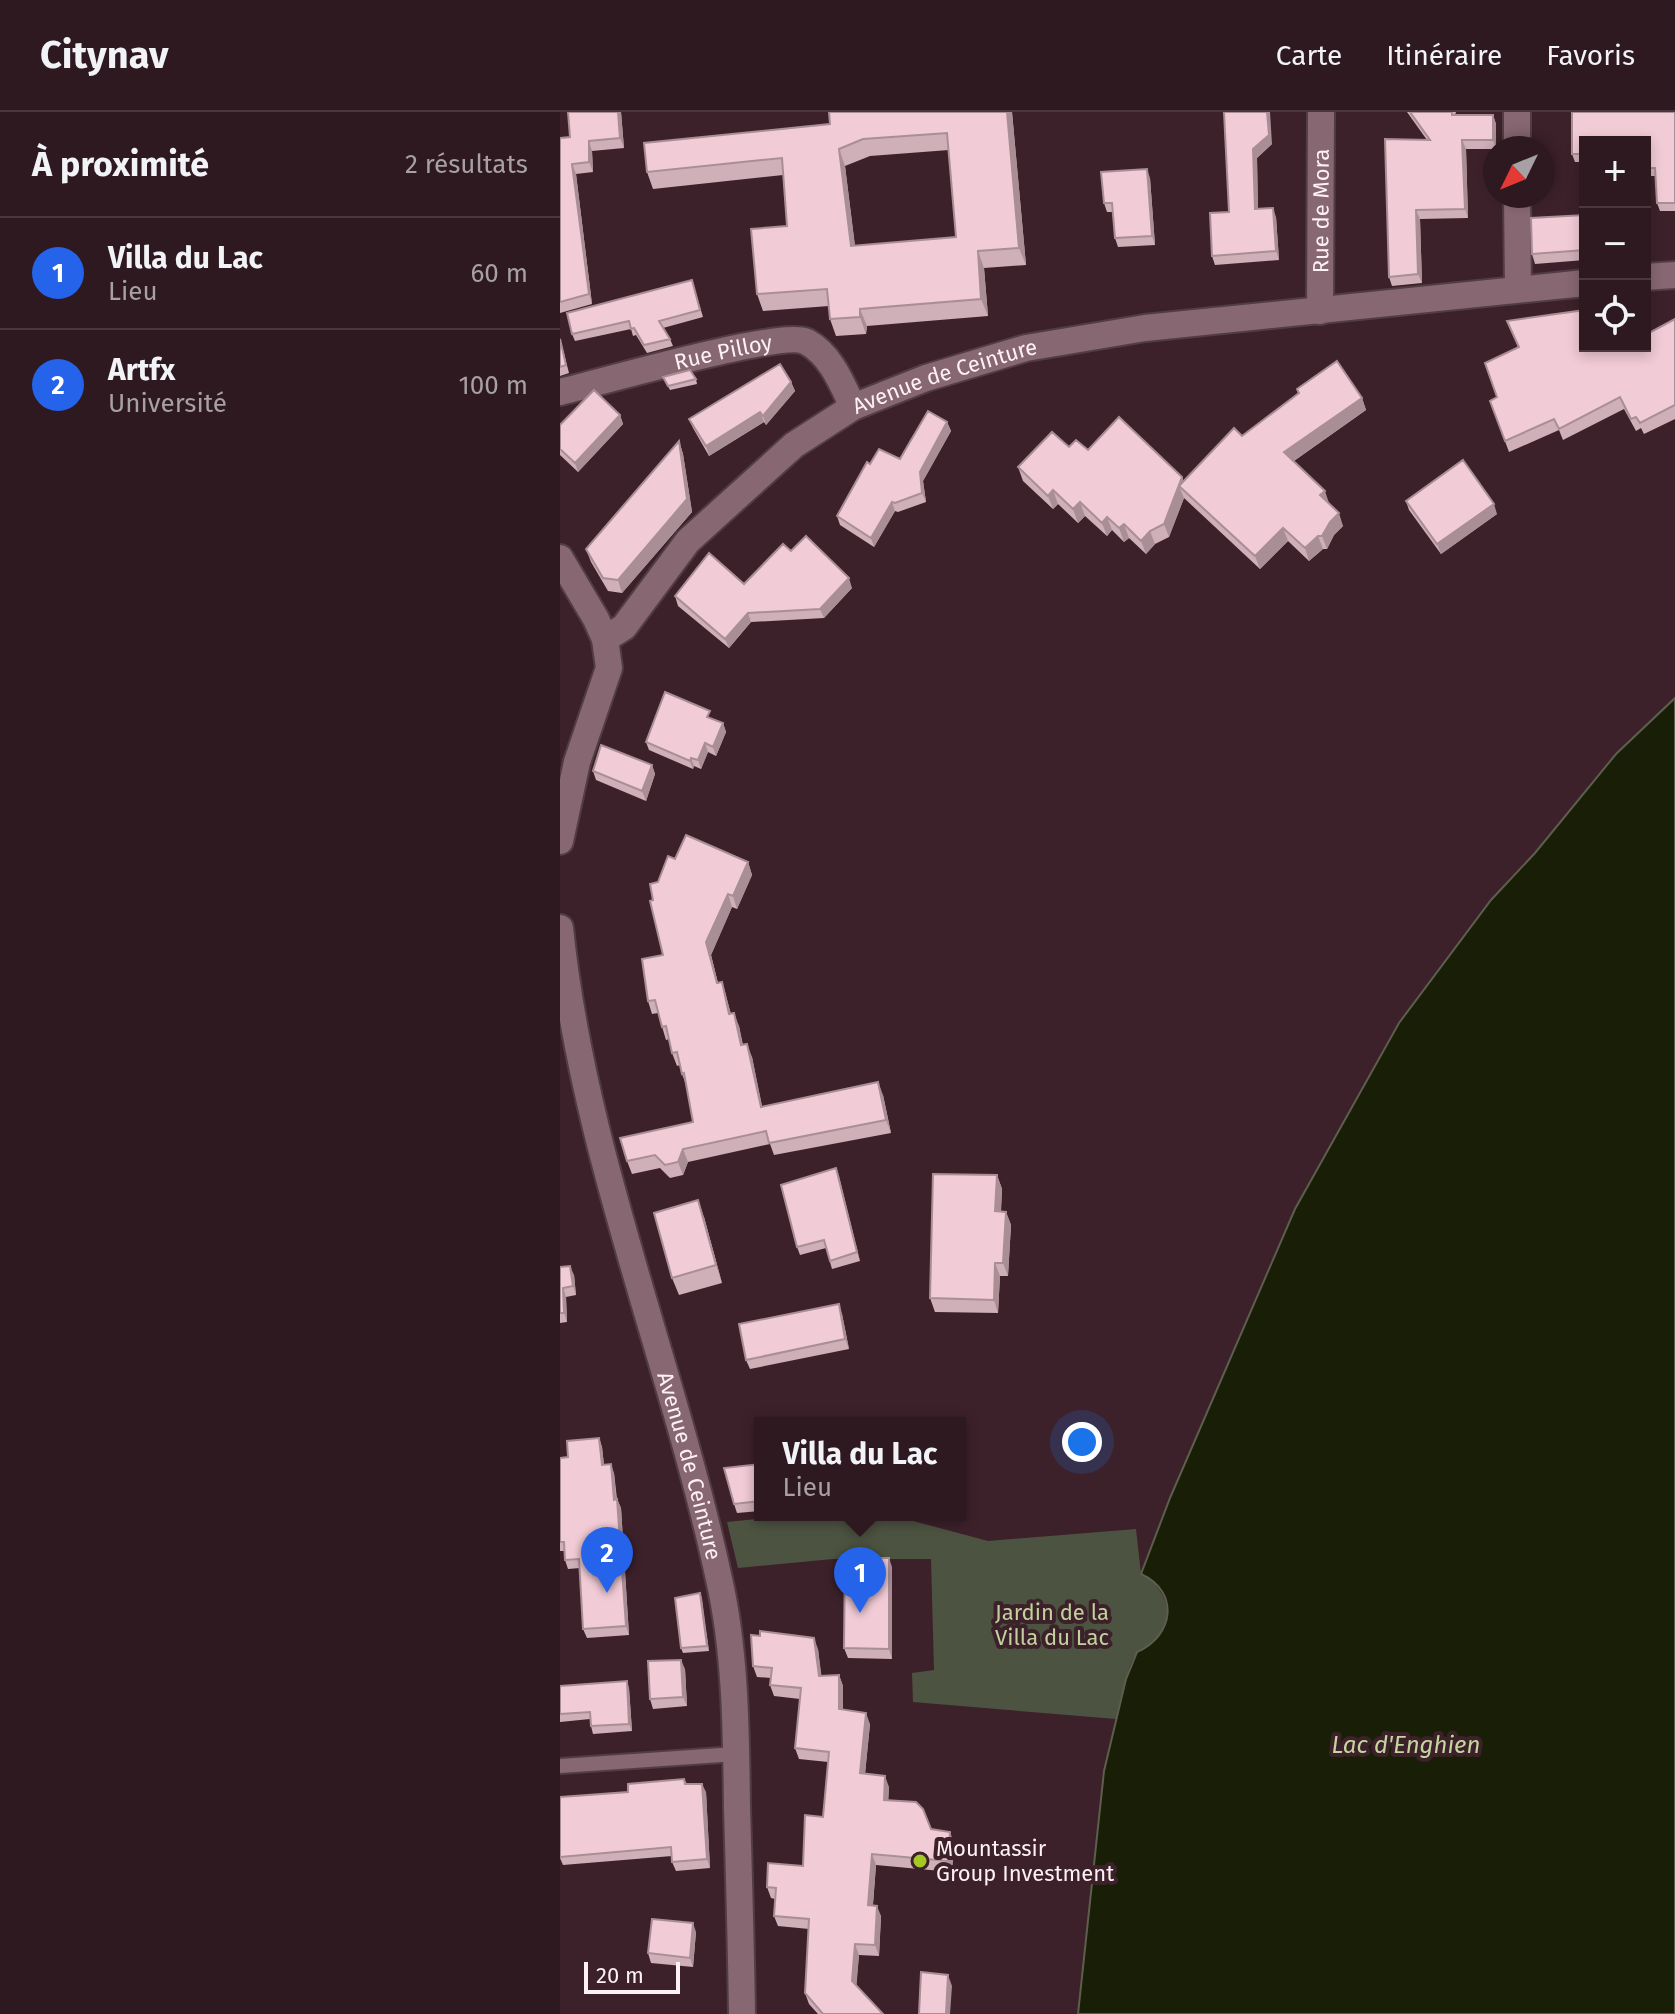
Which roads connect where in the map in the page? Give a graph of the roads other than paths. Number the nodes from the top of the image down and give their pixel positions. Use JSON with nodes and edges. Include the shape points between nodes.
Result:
{"nodes":[{"id":1,"x":1321,"y":112,"type":"edge"},
{"id":2,"x":1517,"y":112,"type":"edge"},
{"id":3,"x":1517,"y":136,"type":"edge"},
{"id":4,"x":1517,"y":208,"type":"edge"},
{"id":5,"x":1675,"y":275,"type":"edge"},
{"id":6,"x":1651,"y":277,"type":"edge"},
{"id":7,"x":1579,"y":284,"type":"edge"},
{"id":8,"x":1518,"y":289,"type":"junction"},
{"id":9,"x":1320,"y":311,"type":"junction"},
{"id":10,"x":560,"y":392,"type":"edge"},
{"id":11,"x":853,"y":407,"type":"junction"},
{"id":12,"x":560,"y":558,"type":"edge"},
{"id":13,"x":605,"y":639,"type":"junction"},
{"id":14,"x":560,"y":841,"type":"edge"},
{"id":15,"x":560,"y":928,"type":"edge"},
{"id":16,"x":736,"y":1754,"type":"junction"},
{"id":17,"x":560,"y":1766,"type":"edge"},
{"id":18,"x":742,"y":2014,"type":"edge"}],
"edges":[{"from":1,"to":9,"type":"street","name":"Rue de Mora"},
{"from":2,"to":3,"type":"street"},
{"from":4,"to":8,"type":"street"},
{"from":5,"to":6,"type":"street"},
{"from":7,"to":8,"type":"street","name":"Avenue de Ceinture"},
{"from":8,"to":9,"type":"street","name":"Avenue de Ceinture"},
{"from":9,"to":11,"type":"street","name":"Avenue de Ceinture","via":[[1145,328],[1026,348]]},
{"from":10,"to":11,"type":"street","name":"Rue Pilloy","via":[[794,339],[821,353]]},
{"from":11,"to":13,"type":"street","name":"Avenue de Ceinture","via":[[794,445],[688,541],[624,627]]},
{"from":12,"to":13,"type":"street"},
{"from":13,"to":14,"type":"street","via":[[609,668],[577,762]]},
{"from":15,"to":16,"type":"street","name":"Avenue de Ceinture","via":[[589,1104],[720,1581],[730,1645]]},
{"from":16,"to":17,"type":"lane"},
{"from":16,"to":18,"type":"street","name":"Avenue de Ceinture"}]}
